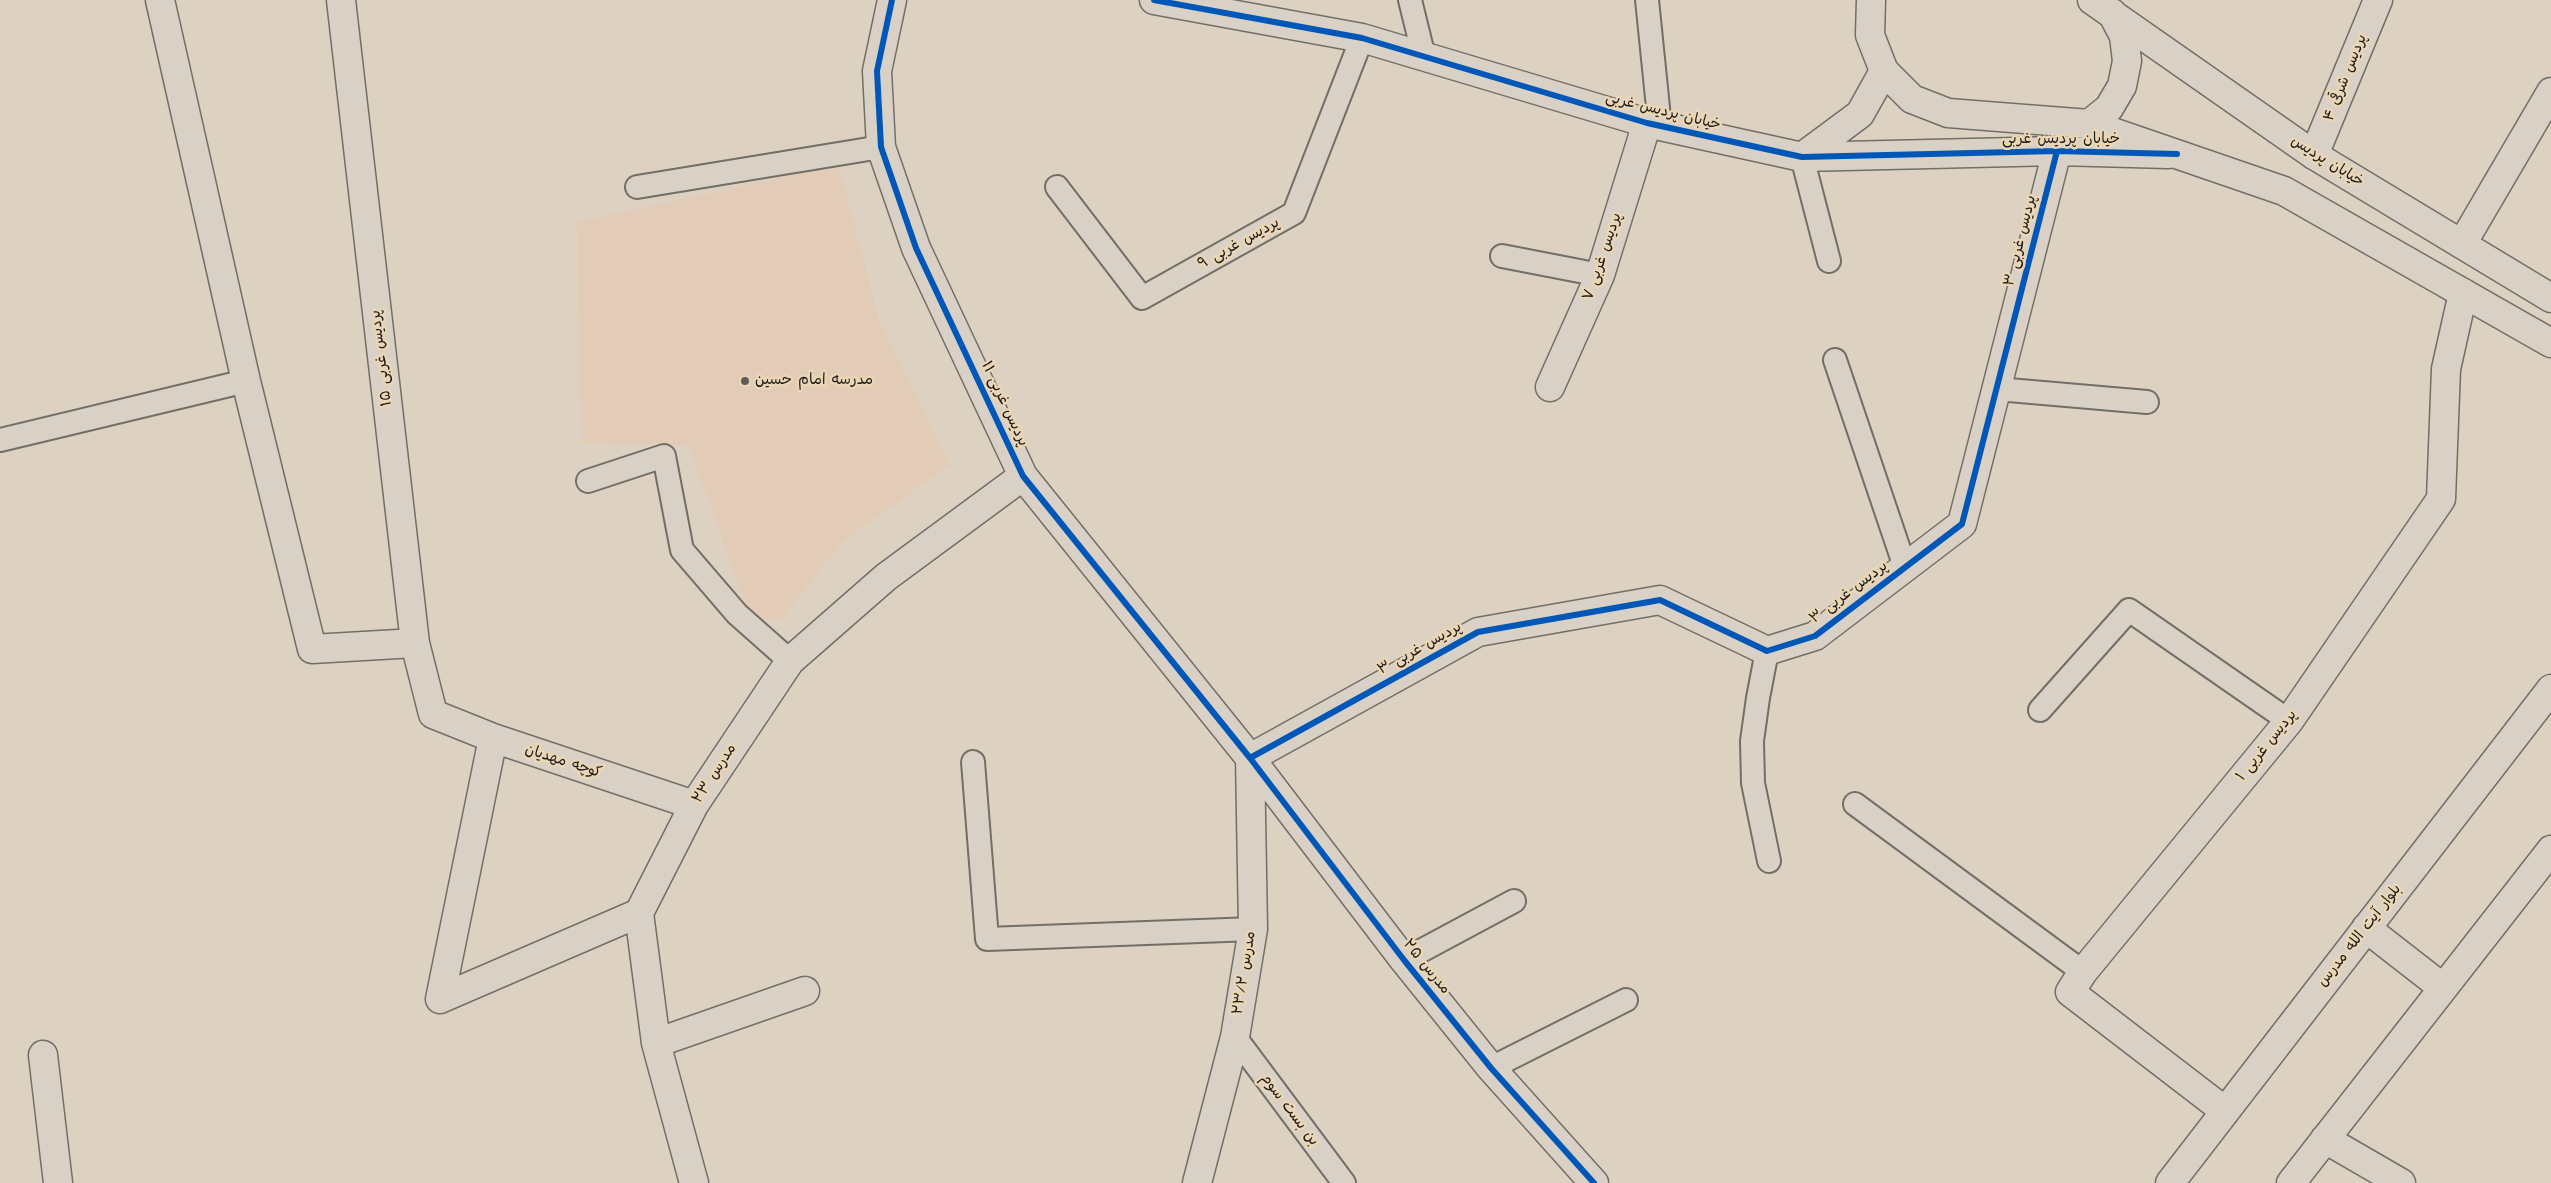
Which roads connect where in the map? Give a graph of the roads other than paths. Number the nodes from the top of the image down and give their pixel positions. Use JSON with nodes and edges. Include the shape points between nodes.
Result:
{"nodes":[{"id":1,"x":160,"y":0,"type":"edge"},
{"id":2,"x":341,"y":0,"type":"edge"},
{"id":3,"x":892,"y":0,"type":"edge"},
{"id":4,"x":1154,"y":0,"type":"edge"},
{"id":5,"x":1410,"y":0,"type":"edge"},
{"id":6,"x":1647,"y":0,"type":"edge"},
{"id":7,"x":1871,"y":0,"type":"edge"},
{"id":8,"x":2378,"y":0,"type":"edge"},
{"id":9,"x":2102,"y":7,"type":"edge"},
{"id":10,"x":1362,"y":38,"type":"junction"},
{"id":11,"x":1424,"y":57,"type":"junction"},
{"id":12,"x":1884,"y":71,"type":"junction"},
{"id":13,"x":2551,"y":92,"type":"edge"},
{"id":14,"x":2089,"y":124,"type":"junction"},
{"id":15,"x":1653,"y":125,"type":"junction"},
{"id":16,"x":881,"y":147,"type":"junction"},
{"id":17,"x":2057,"y":151,"type":"junction"},
{"id":18,"x":2177,"y":154,"type":"junction"},
{"id":19,"x":2314,"y":155,"type":"junction"},
{"id":20,"x":1802,"y":157,"type":"junction"},
{"id":21,"x":637,"y":187,"type":"dead end"},
{"id":22,"x":1057,"y":187,"type":"dead end"},
{"id":23,"x":2462,"y":244,"type":"junction"},
{"id":24,"x":1502,"y":256,"type":"dead end"},
{"id":25,"x":1829,"y":261,"type":"dead end"},
{"id":26,"x":1600,"y":275,"type":"junction"},
{"id":27,"x":2463,"y":293,"type":"junction"},
{"id":28,"x":2551,"y":298,"type":"edge"},
{"id":29,"x":2551,"y":343,"type":"edge"},
{"id":30,"x":1835,"y":360,"type":"dead end"},
{"id":31,"x":246,"y":381,"type":"junction"},
{"id":32,"x":1550,"y":387,"type":"dead end"},
{"id":33,"x":1997,"y":390,"type":"junction"},
{"id":34,"x":2147,"y":402,"type":"dead end"},
{"id":35,"x":0,"y":440,"type":"edge"},
{"id":36,"x":1023,"y":476,"type":"junction"},
{"id":37,"x":588,"y":481,"type":"dead end"},
{"id":38,"x":1905,"y":567,"type":"junction"},
{"id":39,"x":415,"y":644,"type":"junction"},
{"id":40,"x":1767,"y":651,"type":"junction"},
{"id":41,"x":790,"y":661,"type":"junction"},
{"id":42,"x":2551,"y":689,"type":"edge"},
{"id":43,"x":2040,"y":710,"type":"dead end"},
{"id":44,"x":434,"y":714,"type":"joint"},
{"id":45,"x":2289,"y":721,"type":"junction"},
{"id":46,"x":493,"y":738,"type":"junction"},
{"id":47,"x":1250,"y":758,"type":"junction"},
{"id":48,"x":974,"y":762,"type":"dead end"},
{"id":49,"x":1856,"y":804,"type":"dead end"},
{"id":50,"x":694,"y":805,"type":"junction"},
{"id":51,"x":2551,"y":850,"type":"edge"},
{"id":52,"x":1769,"y":861,"type":"dead end"},
{"id":53,"x":1514,"y":901,"type":"dead end"},
{"id":54,"x":639,"y":913,"type":"junction"},
{"id":55,"x":2366,"y":928,"type":"junction"},
{"id":56,"x":1253,"y":929,"type":"junction"},
{"id":57,"x":1404,"y":960,"type":"junction"},
{"id":58,"x":2083,"y":972,"type":"junction"},
{"id":59,"x":2443,"y":988,"type":"junction"},
{"id":60,"x":805,"y":991,"type":"dead end"},
{"id":61,"x":1626,"y":1000,"type":"dead end"},
{"id":62,"x":1235,"y":1037,"type":"junction"},
{"id":63,"x":656,"y":1043,"type":"junction"},
{"id":64,"x":43,"y":1055,"type":"dead end"},
{"id":65,"x":1491,"y":1068,"type":"junction"},
{"id":66,"x":2225,"y":1111,"type":"junction"},
{"id":67,"x":2325,"y":1140,"type":"junction"},
{"id":68,"x":58,"y":1183,"type":"edge"},
{"id":69,"x":694,"y":1183,"type":"edge"},
{"id":70,"x":1197,"y":1183,"type":"edge"},
{"id":71,"x":1344,"y":1183,"type":"edge"},
{"id":72,"x":1594,"y":1183,"type":"edge"},
{"id":73,"x":2170,"y":1183,"type":"edge"},
{"id":74,"x":2291,"y":1183,"type":"edge"},
{"id":75,"x":2402,"y":1183,"type":"edge"}],
"edges":[{"from":1,"to":31,"type":"street"},
{"from":2,"to":39,"type":"street","name":"پردیس غربی ۱۵"},
{"from":3,"to":16,"type":"street","name":"پردیس غربی ۱۱","via":[[877,72]]},
{"from":4,"to":10,"type":"street","name":"خیابان پردیس غربی"},
{"from":5,"to":11,"type":"lane"},
{"from":6,"to":15,"type":"lane"},
{"from":7,"to":12,"type":"street","via":[[1870,35]]},
{"from":8,"to":19,"type":"street","name":"پردیس شرقی ۴"},
{"from":9,"to":14,"type":"street","via":[[2124,36],[2127,61],[2122,86],[2109,108]]},
{"from":9,"to":19,"type":"street","name":"خیابان پردیس"},
{"from":10,"to":11,"type":"street","name":"خیابان پردیس غربی"},
{"from":10,"to":22,"type":"lane","name":"پردیس غربی ۹","via":[[1294,213],[1142,298]]},
{"from":11,"to":15,"type":"street","name":"خیابان پردیس غربی"},
{"from":12,"to":14,"type":"street","via":[[1912,99],[1948,113]]},
{"from":12,"to":20,"type":"street","via":[[1860,114]]},
{"from":13,"to":23,"type":"street"},
{"from":14,"to":18,"type":"street"},
{"from":15,"to":20,"type":"street","name":"خیابان پردیس غربی"},
{"from":15,"to":26,"type":"street","name":"پردیس غربی ۷"},
{"from":16,"to":21,"type":"lane"},
{"from":16,"to":36,"type":"street","name":"پردیس غربی ۱۱","via":[[916,248]]},
{"from":17,"to":18,"type":"street","name":"خیابان پردیس غربی"},
{"from":17,"to":20,"type":"street","name":"خیابان پردیس غربی"},
{"from":17,"to":33,"type":"street","name":"پردیس غربی ۳"},
{"from":18,"to":27,"type":"street","via":[[2284,191]]},
{"from":19,"to":23,"type":"street","name":"خیابان پردیس"},
{"from":20,"to":25,"type":"lane"},
{"from":23,"to":28,"type":"street","name":"خیابان پردیس"},
{"from":24,"to":26,"type":"lane"},
{"from":26,"to":32,"type":"street","name":"پردیس غربی ۷"},
{"from":27,"to":29,"type":"street"},
{"from":27,"to":45,"type":"street","name":"پردیس غربی ۱","via":[[2446,369],[2441,499]]},
{"from":30,"to":38,"type":"lane"},
{"from":31,"to":35,"type":"lane"},
{"from":31,"to":39,"type":"street","via":[[312,649]]},
{"from":33,"to":34,"type":"lane"},
{"from":33,"to":38,"type":"street","name":"پردیس غربی ۳","via":[[1962,524]]},
{"from":36,"to":41,"type":"street","name":"مدرس ۲۳","via":[[886,577]]},
{"from":36,"to":47,"type":"street","name":"پردیس غربی ۱۱"},
{"from":37,"to":41,"type":"lane","via":[[664,456],[682,550],[737,614]]},
{"from":38,"to":40,"type":"street","name":"پردیس غربی ۳","via":[[1815,636]]},
{"from":39,"to":44,"type":"street","name":"پردیس غربی ۱۵"},
{"from":40,"to":47,"type":"street","name":"پردیس غربی ۳","via":[[1660,600],[1478,632]]},
{"from":40,"to":52,"type":"lane","via":[[1752,741],[1753,783]]},
{"from":41,"to":50,"type":"street","name":"مدرس ۲۳"},
{"from":42,"to":55,"type":"street","name":"بلوار آیت الله مدرس"},
{"from":43,"to":45,"type":"lane","via":[[2129,610]]},
{"from":44,"to":46,"type":"street","name":"کوچه مهدیان"},
{"from":45,"to":58,"type":"street","name":"پردیس غربی ۱"},
{"from":46,"to":50,"type":"street","name":"کوچه مهدیان"},
{"from":46,"to":54,"type":"street","via":[[440,999]]},
{"from":47,"to":56,"type":"street","name":"مدرس ۲۳/۲"},
{"from":47,"to":57,"type":"street","name":"مدرس ۲۵"},
{"from":48,"to":56,"type":"lane","via":[[988,939]]},
{"from":49,"to":58,"type":"lane"},
{"from":50,"to":54,"type":"street","name":"مدرس ۲۳"},
{"from":51,"to":59,"type":"street"},
{"from":53,"to":57,"type":"lane"},
{"from":54,"to":63,"type":"street"},
{"from":55,"to":59,"type":"street"},
{"from":55,"to":66,"type":"street","name":"بلوار آیت الله مدرس"},
{"from":56,"to":62,"type":"street","name":"مدرس ۲۳/۲"},
{"from":57,"to":65,"type":"street","name":"مدرس ۲۵"},
{"from":58,"to":66,"type":"street","name":"پردیس غربی ۱","via":[[2070,992]]},
{"from":59,"to":67,"type":"street"},
{"from":60,"to":63,"type":"street"},
{"from":61,"to":65,"type":"lane"},
{"from":62,"to":70,"type":"street","name":"مدرس ۲۳/۲"},
{"from":62,"to":71,"type":"lane","name":"بن بست سوم"},
{"from":63,"to":69,"type":"street"},
{"from":64,"to":68,"type":"street"},
{"from":65,"to":72,"type":"street","name":"مدرس ۲۵"},
{"from":66,"to":73,"type":"street","name":"بلوار آیت الله مدرس"},
{"from":67,"to":74,"type":"street"},
{"from":67,"to":75,"type":"street"}]}
